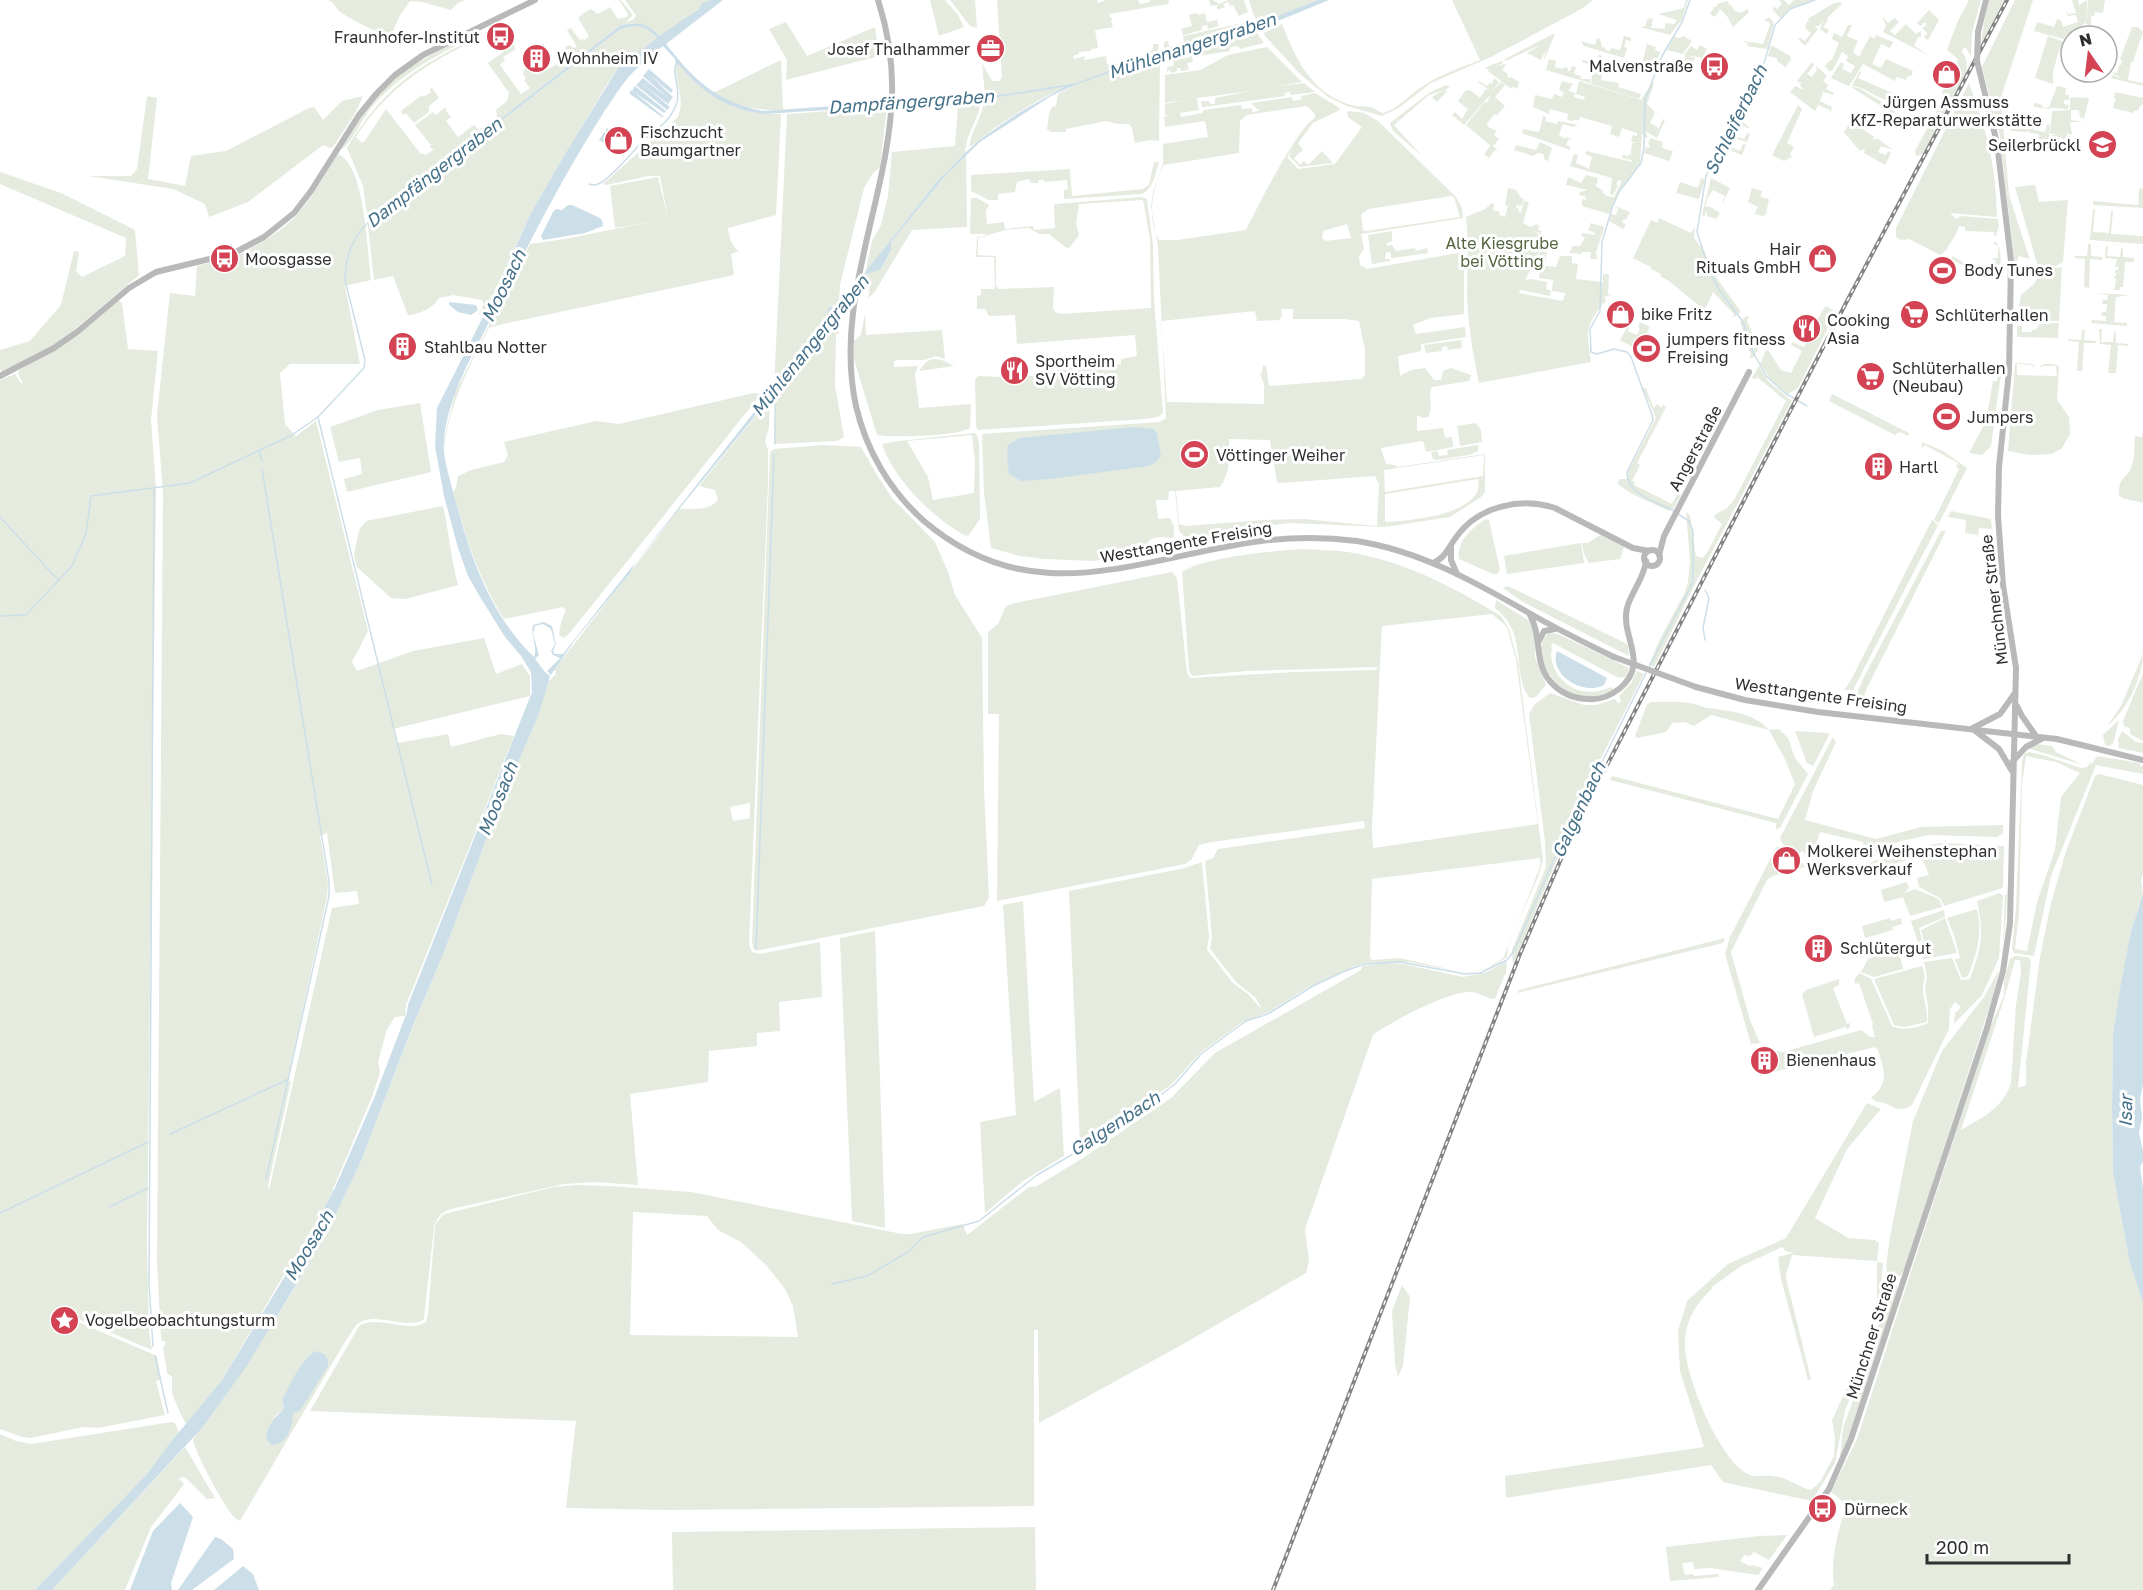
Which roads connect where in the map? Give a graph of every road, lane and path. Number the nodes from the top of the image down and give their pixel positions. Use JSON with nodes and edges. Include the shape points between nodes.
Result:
{"nodes":[{"id":1,"x":535,"y":0,"type":"edge"},
{"id":2,"x":878,"y":0,"type":"edge"},
{"id":3,"x":1986,"y":0,"type":"edge"},
{"id":4,"x":1749,"y":372,"type":"dead end"},
{"id":5,"x":0,"y":376,"type":"edge"},
{"id":6,"x":1664,"y":536,"type":"junction"},
{"id":7,"x":1451,"y":547,"type":"junction"},
{"id":8,"x":1633,"y":548,"type":"junction"},
{"id":9,"x":1650,"y":551,"type":"junction"},
{"id":10,"x":1659,"y":555,"type":"junction"},
{"id":11,"x":1645,"y":560,"type":"junction"},
{"id":12,"x":1433,"y":563,"type":"junction"},
{"id":13,"x":1655,"y":565,"type":"junction"},
{"id":14,"x":1458,"y":574,"type":"junction"},
{"id":15,"x":1641,"y":579,"type":"junction"},
{"id":16,"x":1529,"y":613,"type":"junction"},
{"id":17,"x":1558,"y":629,"type":"junction"},
{"id":18,"x":1539,"y":641,"type":"junction"},
{"id":19,"x":2016,"y":691,"type":"junction"},
{"id":20,"x":2016,"y":702,"type":"junction"},
{"id":21,"x":1973,"y":728,"type":"junction"},
{"id":22,"x":2014,"y":734,"type":"junction"},
{"id":23,"x":2036,"y":736,"type":"junction"},
{"id":24,"x":2044,"y":737,"type":"junction"},
{"id":25,"x":2143,"y":760,"type":"edge"},
{"id":26,"x":2013,"y":761,"type":"junction"},
{"id":27,"x":2013,"y":774,"type":"junction"},
{"id":28,"x":1758,"y":1590,"type":"edge"}],
"edges":[{"from":1,"to":5,"type":"main road","via":[[423,55],[390,80],[358,115],[307,197],[272,232],[234,253],[156,272],[125,291],[54,348]]},
{"from":2,"to":12,"type":"main road","name":"Westtangente Freising","via":[[890,49],[891,111],[856,292],[851,363],[856,405],[867,441],[901,498],[951,541],[991,561],[1032,572],[1094,573],[1282,538],[1337,539],[1376,545]]},
{"from":3,"to":19,"type":"main road","name":"Münchner Straße","bridge":true,"via":[[1978,32],[1977,61],[1997,143],[2011,261],[2009,371],[1998,516]]},
{"from":4,"to":6,"type":"main road","name":"Angerstraße"},
{"from":6,"to":9,"type":"main road","name":"Angerstraße"},
{"from":6,"to":10,"type":"main road","name":"Angerstraße"},
{"from":7,"to":8,"type":"main road","via":[[1463,529],[1477,518],[1506,505],[1522,503],[1554,508]]},
{"from":7,"to":12,"type":"main road"},
{"from":7,"to":14,"type":"main road","via":[[1450,560]]},
{"from":8,"to":9,"type":"main road"},
{"from":8,"to":11,"type":"main road"},
{"from":9,"to":10,"type":"main road"},
{"from":9,"to":11,"type":"main road"},
{"from":10,"to":13,"type":"main road"},
{"from":11,"to":13,"type":"main road","via":[[1648,565]]},
{"from":11,"to":15,"type":"main road"},
{"from":12,"to":14,"type":"main road","name":"Westtangente Freising"},
{"from":13,"to":15,"type":"main road"},
{"from":14,"to":16,"type":"main road","name":"Westtangente Freising"},
{"from":15,"to":18,"type":"main road","via":[[1626,615],[1634,664],[1627,681],[1611,695],[1588,699],[1561,691],[1543,670]]},
{"from":16,"to":17,"type":"main road","name":"Westtangente Freising"},
{"from":16,"to":18,"type":"main road"},
{"from":17,"to":18,"type":"main road","via":[[1544,631]]},
{"from":17,"to":21,"type":"main road","name":"Westtangente Freising","bridge":true,"via":[[1614,657],[1745,700]]},
{"from":19,"to":20,"type":"main road","name":"Münchner Straße"},
{"from":19,"to":21,"type":"main road","via":[[2000,714]]},
{"from":20,"to":22,"type":"main road","name":"Münchner Straße"},
{"from":20,"to":23,"type":"main road"},
{"from":21,"to":22,"type":"main road","name":"Westtangente Freising"},
{"from":21,"to":27,"type":"main road","via":[[1999,748]]},
{"from":22,"to":23,"type":"main road","name":"Westtangente Freising"},
{"from":22,"to":26,"type":"main road","name":"Münchner Straße"},
{"from":23,"to":24,"type":"main road","name":"Westtangente Freising"},
{"from":24,"to":25,"type":"main road","name":"Westtangente Freising"},
{"from":24,"to":26,"type":"main road","via":[[2026,747]]},
{"from":26,"to":27,"type":"main road","name":"Münchner Straße"},
{"from":27,"to":28,"type":"main road","name":"Münchner Straße","via":[[2010,923],[1995,1001],[1851,1439],[1828,1489]]}]}
